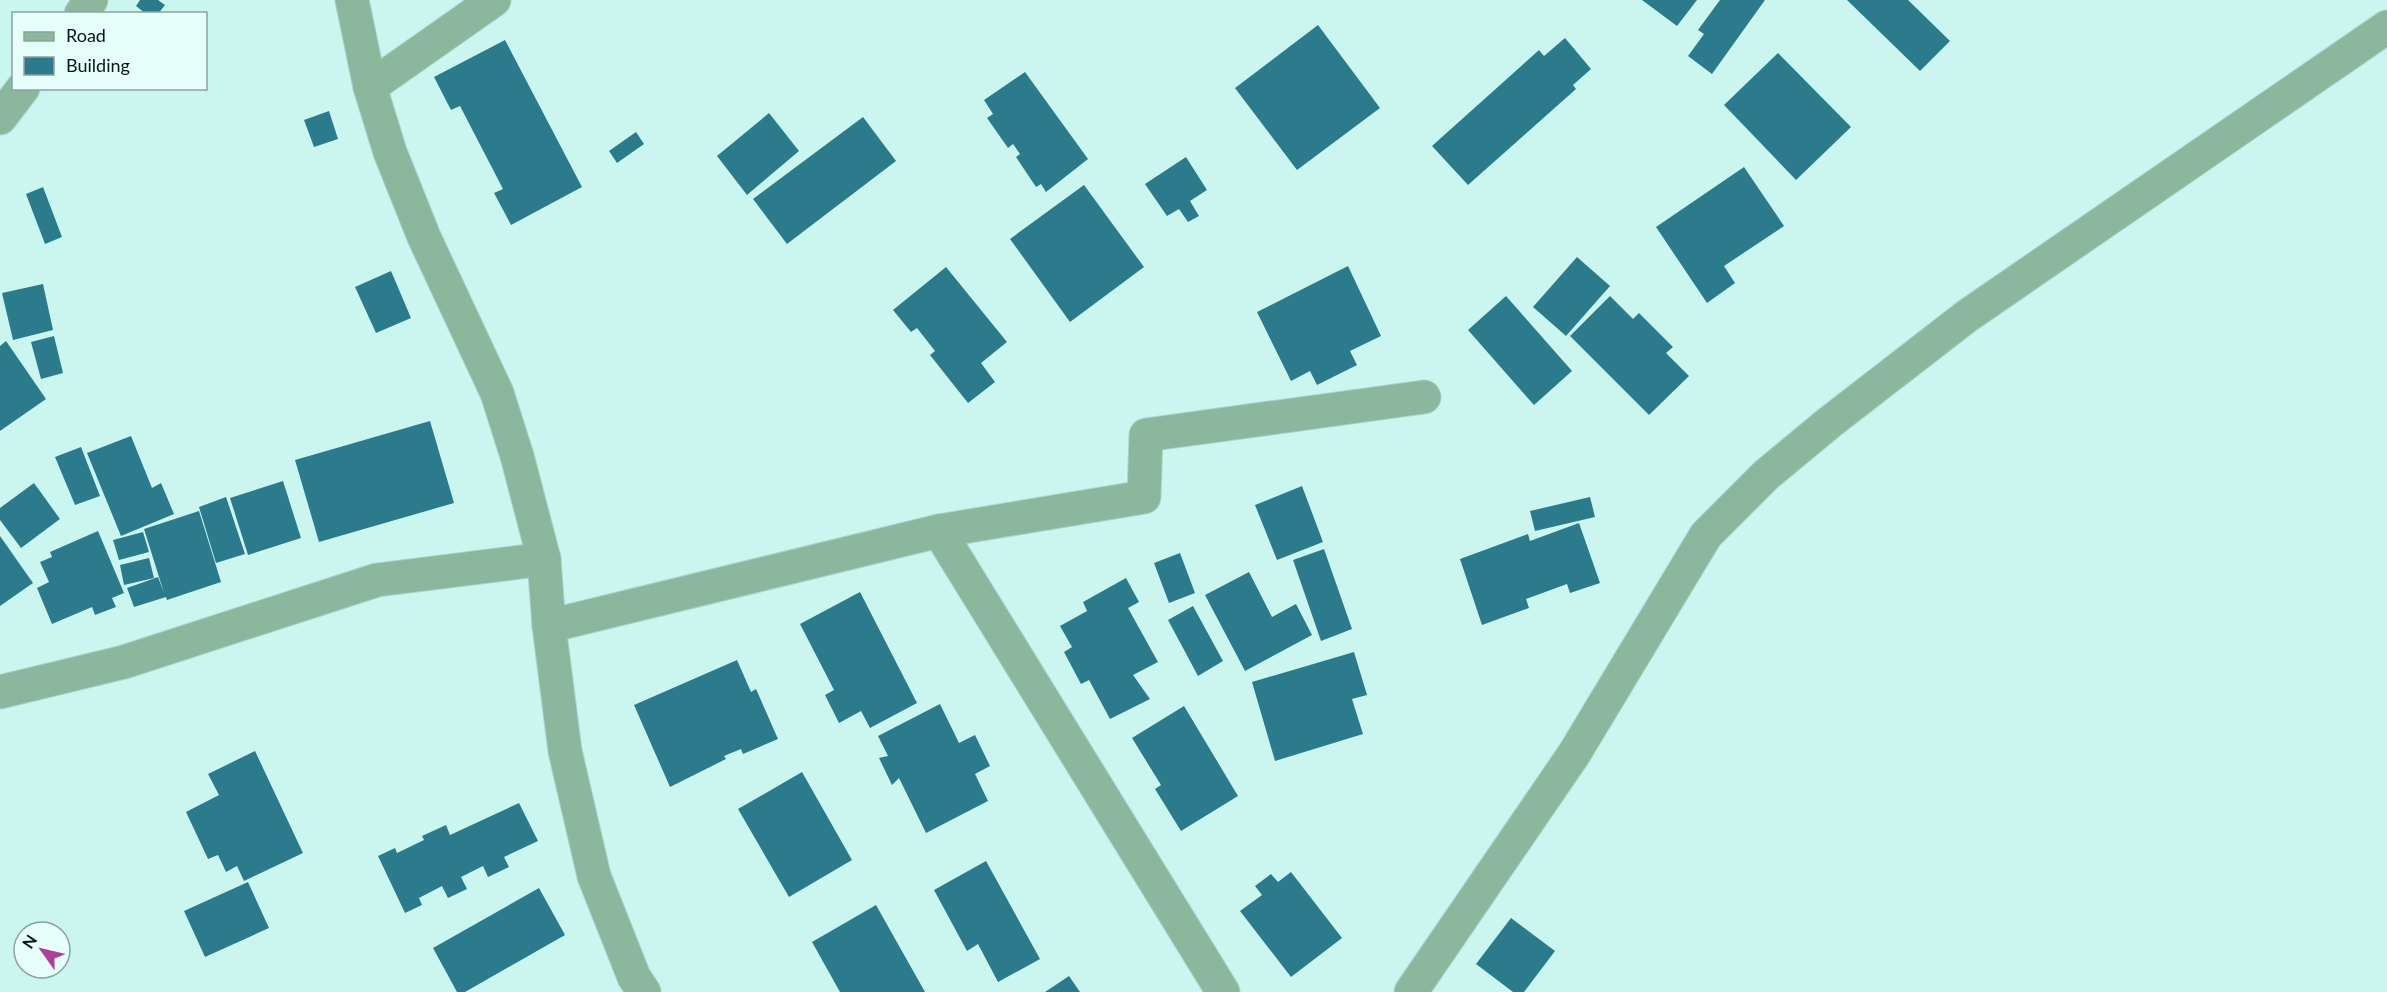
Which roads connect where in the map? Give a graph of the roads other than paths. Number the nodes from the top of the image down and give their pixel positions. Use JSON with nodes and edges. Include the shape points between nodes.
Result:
{"nodes":[{"id":1,"x":352,"y":0,"type":"edge"},
{"id":2,"x":494,"y":0,"type":"edge"},
{"id":3,"x":2387,"y":27,"type":"edge"},
{"id":4,"x":370,"y":87,"type":"junction"},
{"id":5,"x":21,"y":90,"type":"edge"},
{"id":6,"x":0,"y":118,"type":"edge"},
{"id":7,"x":1424,"y":397,"type":"dead end"},
{"id":8,"x":939,"y":531,"type":"junction"},
{"id":9,"x":544,"y":559,"type":"junction"},
{"id":10,"x":549,"y":626,"type":"junction"},
{"id":11,"x":0,"y":692,"type":"edge"},
{"id":12,"x":644,"y":992,"type":"edge"},
{"id":13,"x":1223,"y":992,"type":"edge"},
{"id":14,"x":1411,"y":992,"type":"edge"}],
"edges":[{"from":1,"to":4,"type":"street"},
{"from":2,"to":4,"type":"street"},
{"from":3,"to":14,"type":"street","via":[[1967,316],[1766,475],[1706,536],[1574,754]]},
{"from":4,"to":9,"type":"street","via":[[390,152],[424,237],[497,393]]},
{"from":5,"to":6,"type":"street"},
{"from":7,"to":8,"type":"street","via":[[1146,435],[1144,497]]},
{"from":8,"to":10,"type":"street"},
{"from":8,"to":13,"type":"street"},
{"from":9,"to":10,"type":"street"},
{"from":9,"to":11,"type":"street","via":[[377,580],[124,662]]},
{"from":10,"to":12,"type":"street","via":[[565,751],[594,876],[634,977]]}]}
